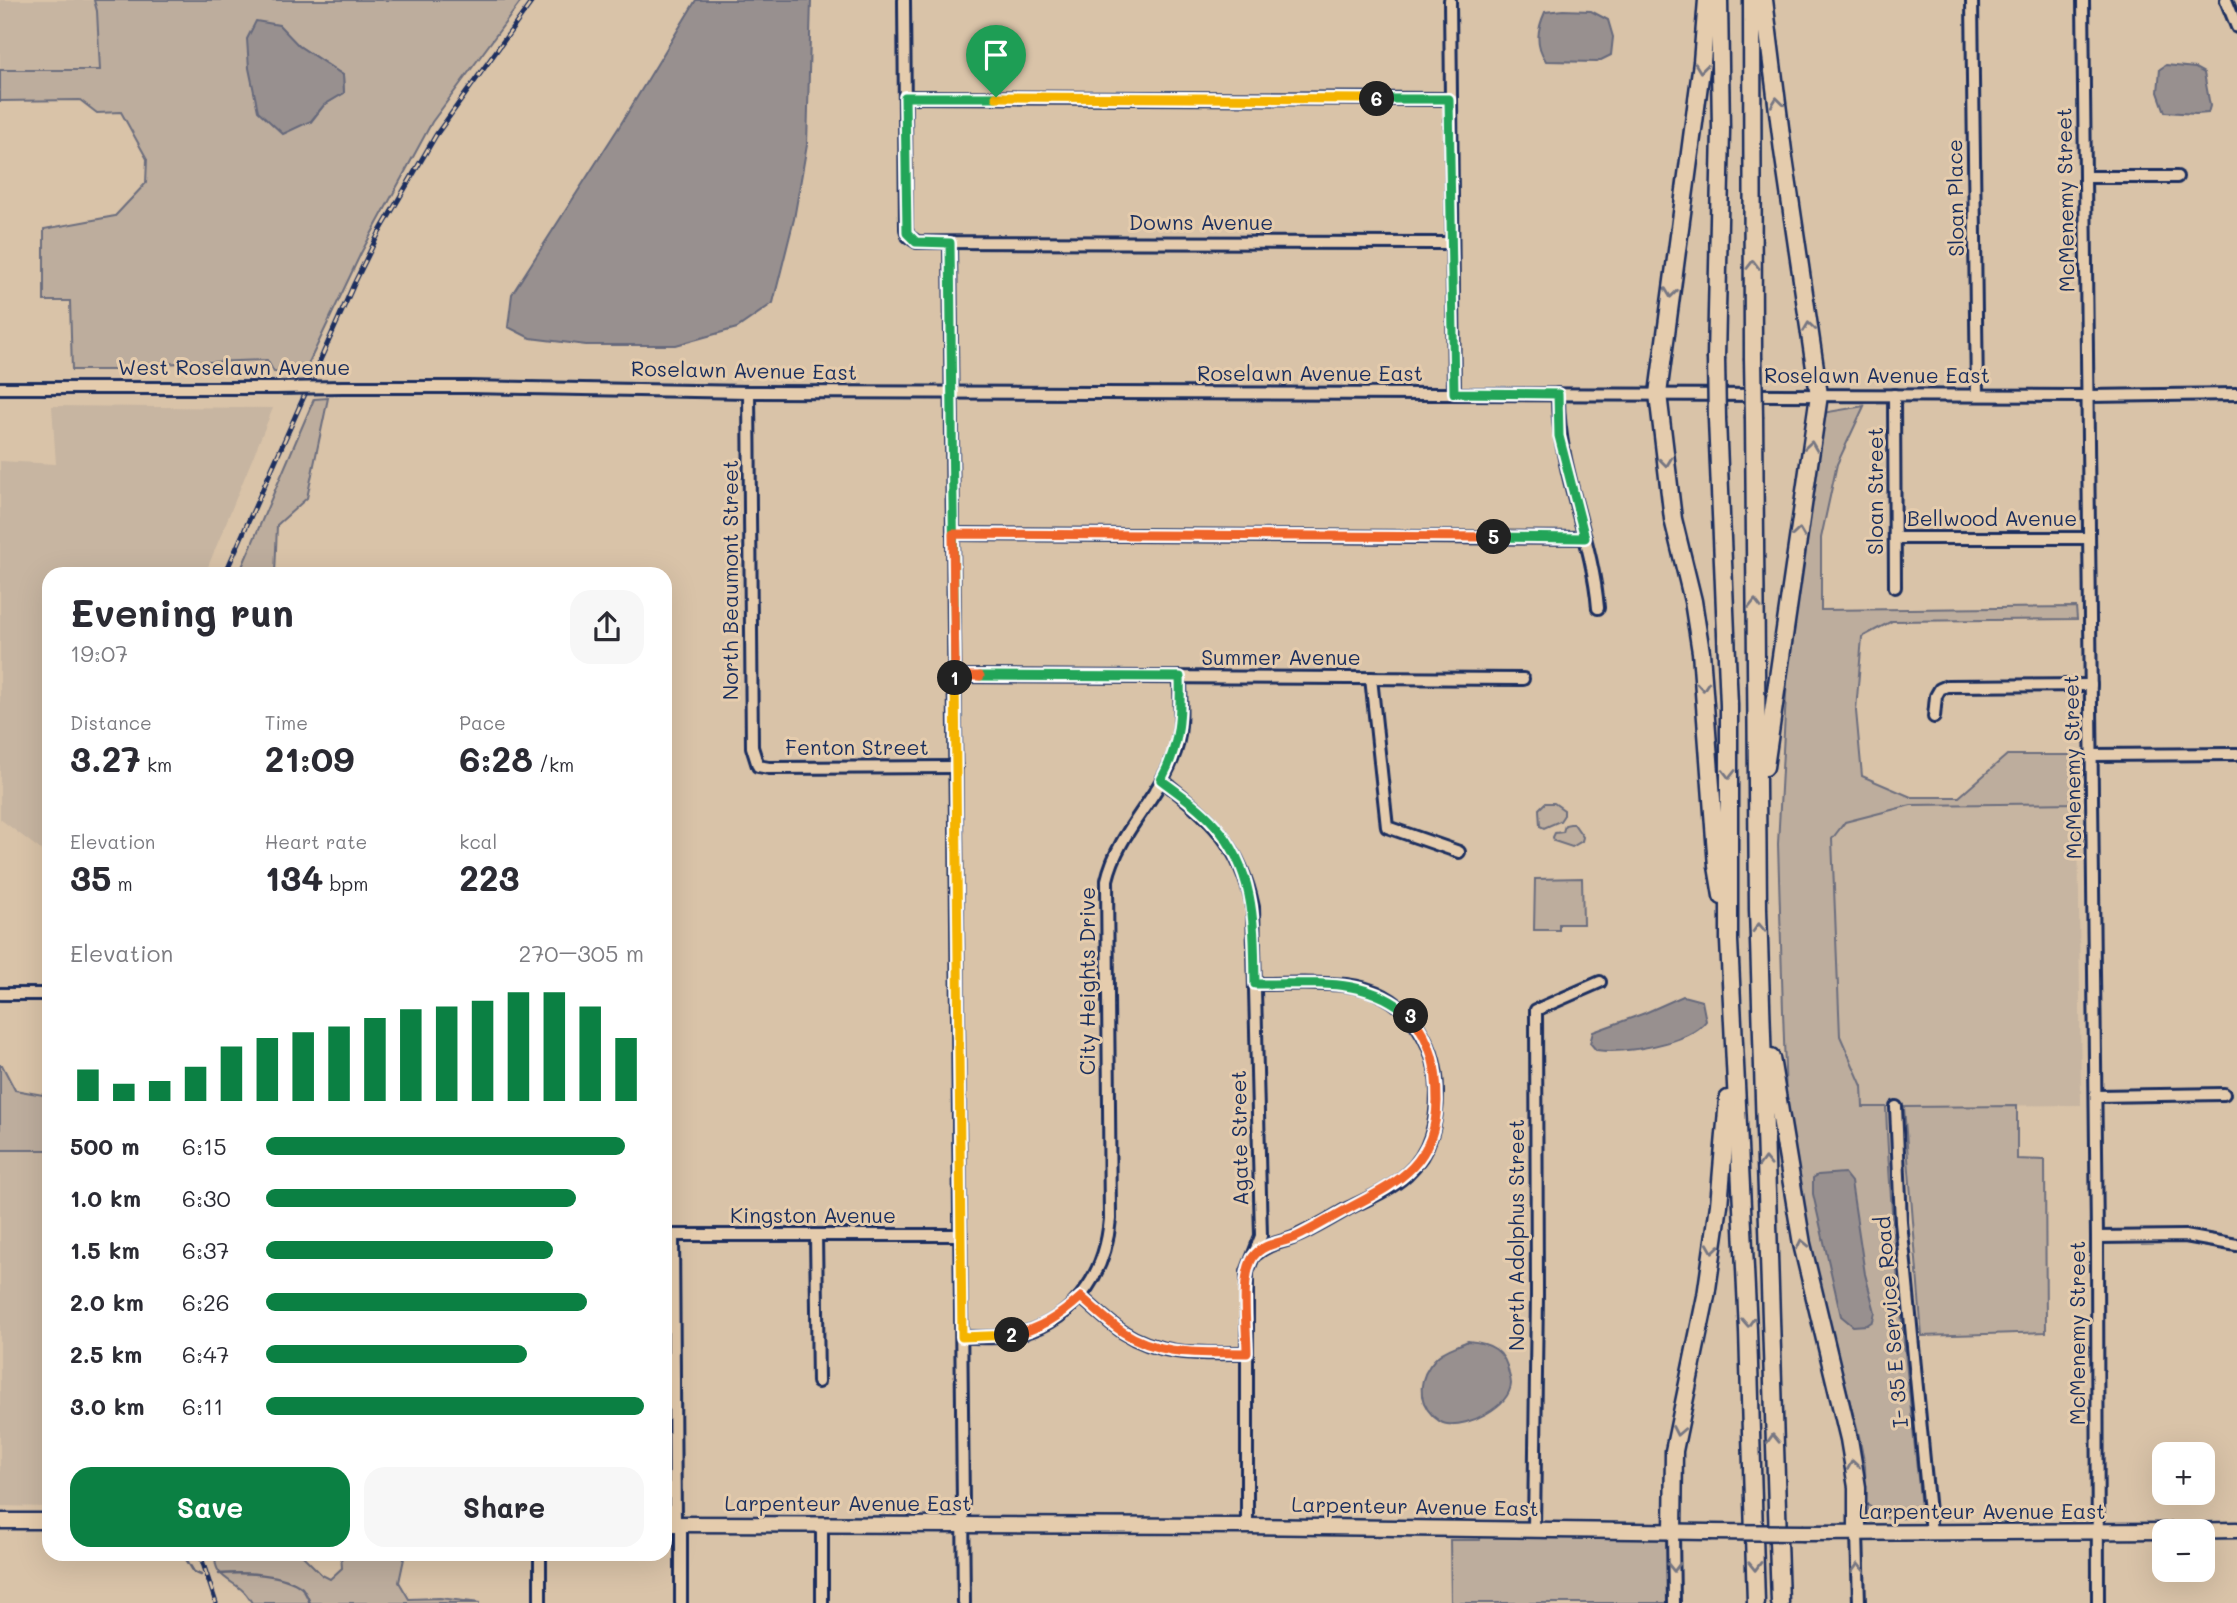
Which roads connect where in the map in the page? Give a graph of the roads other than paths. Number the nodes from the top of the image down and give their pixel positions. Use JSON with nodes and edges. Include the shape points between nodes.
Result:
{"nodes":[{"id":1,"x":904,"y":0,"type":"edge"},
{"id":2,"x":1450,"y":0,"type":"edge"},
{"id":3,"x":1707,"y":0,"type":"edge"},
{"id":4,"x":1719,"y":0,"type":"edge"},
{"id":5,"x":1752,"y":0,"type":"edge"},
{"id":6,"x":1765,"y":0,"type":"edge"},
{"id":7,"x":1972,"y":0,"type":"edge"},
{"id":8,"x":2083,"y":0,"type":"edge"},
{"id":9,"x":2227,"y":0,"type":"edge"},
{"id":10,"x":2237,"y":27,"type":"edge"},
{"id":11,"x":905,"y":97,"type":"junction"},
{"id":12,"x":1449,"y":99,"type":"junction"},
{"id":13,"x":2085,"y":177,"type":"junction"},
{"id":14,"x":2177,"y":177,"type":"dead end"},
{"id":15,"x":950,"y":243,"type":"junction"},
{"id":16,"x":1451,"y":243,"type":"junction"},
{"id":17,"x":468,"y":387,"type":"joint"},
{"id":18,"x":0,"y":388,"type":"edge"},
{"id":19,"x":749,"y":392,"type":"junction"},
{"id":20,"x":951,"y":392,"type":"junction"},
{"id":21,"x":1454,"y":393,"type":"junction"},
{"id":22,"x":1558,"y":394,"type":"junction"},
{"id":23,"x":1658,"y":394,"type":"junction"},
{"id":24,"x":2237,"y":394,"type":"edge"},
{"id":25,"x":1819,"y":395,"type":"junction"},
{"id":26,"x":1894,"y":395,"type":"junction"},
{"id":27,"x":1978,"y":395,"type":"junction"},
{"id":28,"x":2088,"y":396,"type":"junction"},
{"id":29,"x":953,"y":534,"type":"junction"},
{"id":30,"x":1585,"y":538,"type":"junction"},
{"id":31,"x":1895,"y":538,"type":"junction"},
{"id":32,"x":2088,"y":538,"type":"junction"},
{"id":33,"x":1895,"y":587,"type":"dead end"},
{"id":34,"x":1598,"y":608,"type":"dead end"},
{"id":35,"x":955,"y":676,"type":"junction"},
{"id":36,"x":1180,"y":677,"type":"junction"},
{"id":37,"x":1371,"y":678,"type":"junction"},
{"id":38,"x":1523,"y":679,"type":"dead end"},
{"id":39,"x":2091,"y":685,"type":"junction"},
{"id":40,"x":1934,"y":717,"type":"dead end"},
{"id":41,"x":2237,"y":754,"type":"edge"},
{"id":42,"x":2092,"y":755,"type":"junction"},
{"id":43,"x":758,"y":766,"type":"joint"},
{"id":44,"x":956,"y":767,"type":"junction"},
{"id":45,"x":1161,"y":780,"type":"junction"},
{"id":46,"x":1757,"y":819,"type":"junction"},
{"id":47,"x":1459,"y":852,"type":"dead end"},
{"id":48,"x":1729,"y":941,"type":"junction"},
{"id":49,"x":1600,"y":982,"type":"dead end"},
{"id":50,"x":1255,"y":984,"type":"junction"},
{"id":51,"x":0,"y":994,"type":"edge"},
{"id":52,"x":42,"y":995,"type":"edge"},
{"id":53,"x":1761,"y":996,"type":"junction"},
{"id":54,"x":1733,"y":1034,"type":"junction"},
{"id":55,"x":2224,"y":1094,"type":"dead end"},
{"id":56,"x":2096,"y":1096,"type":"junction"},
{"id":57,"x":1895,"y":1107,"type":"dead end"},
{"id":58,"x":672,"y":1235,"type":"edge"},
{"id":59,"x":816,"y":1235,"type":"junction"},
{"id":60,"x":961,"y":1235,"type":"junction"},
{"id":61,"x":2097,"y":1237,"type":"junction"},
{"id":62,"x":2237,"y":1245,"type":"edge"},
{"id":63,"x":1254,"y":1256,"type":"junction"},
{"id":64,"x":1081,"y":1297,"type":"junction"},
{"id":65,"x":962,"y":1337,"type":"junction"},
{"id":66,"x":1247,"y":1353,"type":"junction"},
{"id":67,"x":818,"y":1382,"type":"dead end"},
{"id":68,"x":672,"y":1452,"type":"edge"},
{"id":69,"x":0,"y":1521,"type":"edge"},
{"id":70,"x":42,"y":1521,"type":"edge"},
{"id":71,"x":673,"y":1524,"type":"edge"},
{"id":72,"x":822,"y":1525,"type":"junction"},
{"id":73,"x":964,"y":1525,"type":"junction"},
{"id":74,"x":1247,"y":1526,"type":"junction"},
{"id":75,"x":1534,"y":1529,"type":"junction"},
{"id":76,"x":2215,"y":1530,"type":"edge"},
{"id":77,"x":2237,"y":1530,"type":"edge"},
{"id":78,"x":1673,"y":1531,"type":"junction"},
{"id":79,"x":2152,"y":1531,"type":"edge"},
{"id":80,"x":1857,"y":1533,"type":"junction"},
{"id":81,"x":1931,"y":1533,"type":"junction"},
{"id":82,"x":2098,"y":1533,"type":"junction"},
{"id":83,"x":540,"y":1561,"type":"edge"},
{"id":84,"x":540,"y":1603,"type":"edge"},
{"id":85,"x":681,"y":1603,"type":"edge"},
{"id":86,"x":822,"y":1603,"type":"edge"},
{"id":87,"x":964,"y":1603,"type":"edge"},
{"id":88,"x":1674,"y":1603,"type":"edge"},
{"id":89,"x":1756,"y":1603,"type":"edge"},
{"id":90,"x":1780,"y":1603,"type":"edge"},
{"id":91,"x":1859,"y":1603,"type":"edge"},
{"id":92,"x":2098,"y":1603,"type":"edge"}],
"edges":[{"from":1,"to":11,"type":"street","name":"Downs Avenue"},
{"from":2,"to":12,"type":"street"},
{"from":3,"to":23,"type":"highway","one_way":true},
{"from":4,"to":48,"type":"highway","one_way":true,"bridge":true,"via":[[1716,358],[1729,705]]},
{"from":46,"to":5,"type":"highway","one_way":true,"bridge":true},
{"from":25,"to":6,"type":"highway","one_way":true},
{"from":7,"to":27,"type":"street","name":"Sloan Place"},
{"from":8,"to":13,"type":"street","name":"McMenemy Street"},
{"from":9,"to":10,"type":"street"},
{"from":11,"to":12,"type":"street"},
{"from":11,"to":15,"type":"street","name":"Downs Avenue","via":[[907,233],[916,242]]},
{"from":12,"to":16,"type":"street"},
{"from":13,"to":14,"type":"street"},
{"from":13,"to":28,"type":"street","name":"McMenemy Street"},
{"from":15,"to":16,"type":"street","name":"Downs Avenue"},
{"from":15,"to":20,"type":"street"},
{"from":16,"to":21,"type":"street"},
{"from":17,"to":18,"type":"street","name":"West Roselawn Avenue","bridge":true},
{"from":17,"to":19,"type":"street","name":"Roselawn Avenue East"},
{"from":19,"to":20,"type":"street","name":"Roselawn Avenue East"},
{"from":19,"to":43,"type":"street","name":"North Beaumont Street","via":[[752,747]]},
{"from":20,"to":21,"type":"street","name":"Roselawn Avenue East"},
{"from":20,"to":29,"type":"street"},
{"from":21,"to":22,"type":"street","name":"Roselawn Avenue East"},
{"from":22,"to":23,"type":"street","name":"Roselawn Avenue East"},
{"from":22,"to":30,"type":"street","via":[[1559,436]]},
{"from":23,"to":25,"type":"street","name":"Roselawn Avenue East"},
{"from":23,"to":48,"type":"highway","one_way":true,"via":[[1673,519],[1701,652],[1717,866]]},
{"from":24,"to":28,"type":"street","name":"Roselawn Avenue East"},
{"from":25,"to":26,"type":"street","name":"Roselawn Avenue East"},
{"from":46,"to":25,"type":"highway","one_way":true},
{"from":26,"to":27,"type":"street","name":"Roselawn Avenue East"},
{"from":26,"to":31,"type":"street","name":"Sloan Street"},
{"from":27,"to":28,"type":"street","name":"Roselawn Avenue East"},
{"from":28,"to":32,"type":"street","name":"McMenemy Street"},
{"from":29,"to":30,"type":"street"},
{"from":29,"to":35,"type":"street"},
{"from":30,"to":34,"type":"street"},
{"from":31,"to":32,"type":"street","name":"Bellwood Avenue"},
{"from":31,"to":33,"type":"street","name":"Sloan Street"},
{"from":32,"to":39,"type":"street","name":"McMenemy Street"},
{"from":35,"to":36,"type":"street","name":"Summer Avenue"},
{"from":35,"to":44,"type":"street"},
{"from":36,"to":37,"type":"street","name":"Summer Avenue"},
{"from":36,"to":45,"type":"street","name":"City Heights Drive","via":[[1179,733]]},
{"from":37,"to":38,"type":"street","name":"Summer Avenue"},
{"from":37,"to":47,"type":"street","via":[[1387,827]]},
{"from":39,"to":40,"type":"street","via":[[1947,686],[1936,696]]},
{"from":39,"to":42,"type":"street","name":"McMenemy Street"},
{"from":41,"to":42,"type":"street"},
{"from":42,"to":56,"type":"street","name":"McMenemy Street"},
{"from":43,"to":44,"type":"street","name":"Fenton Street"},
{"from":44,"to":60,"type":"street"},
{"from":45,"to":50,"type":"street","name":"Agate Street","via":[[1216,826],[1236,854],[1253,906]]},
{"from":45,"to":64,"type":"street","name":"City Heights Drive","via":[[1117,847],[1107,880],[1110,1219],[1102,1262]]},
{"from":53,"to":46,"type":"highway","one_way":true},
{"from":48,"to":54,"type":"highway"},
{"from":49,"to":75,"type":"street","name":"North Adolphus Street","via":[[1536,1010]]},
{"from":50,"to":63,"type":"street","name":"Agate Street","via":[[1261,1236]]},
{"from":50,"to":63,"type":"street","via":[[1347,985],[1390,999],[1411,1016],[1426,1039],[1436,1069],[1437,1105],[1433,1134],[1407,1174]]},
{"from":51,"to":52,"type":"street"},
{"from":80,"to":53,"type":"highway","one_way":true,"via":[[1857,1487],[1849,1440],[1802,1244]]},
{"from":90,"to":53,"type":"highway","one_way":true},
{"from":54,"to":78,"type":"highway","one_way":true,"via":[[1706,1296],[1674,1451]]},
{"from":54,"to":89,"type":"highway","one_way":true},
{"from":55,"to":56,"type":"street"},
{"from":56,"to":61,"type":"street","name":"McMenemy Street"},
{"from":57,"to":81,"type":"street","name":"I- 35 E Service Road","via":[[1901,1222]]},
{"from":58,"to":59,"type":"street","name":"Kingston Avenue"},
{"from":59,"to":60,"type":"street","name":"Kingston Avenue"},
{"from":59,"to":67,"type":"street"},
{"from":60,"to":65,"type":"street"},
{"from":61,"to":62,"type":"street","via":[[2185,1236]]},
{"from":61,"to":82,"type":"street","name":"McMenemy Street"},
{"from":63,"to":66,"type":"street","name":"Agate Street","via":[[1247,1272]]},
{"from":64,"to":65,"type":"street","via":[[1054,1319],[1024,1333]]},
{"from":64,"to":66,"type":"street","via":[[1124,1332],[1155,1347]]},
{"from":65,"to":73,"type":"street"},
{"from":66,"to":74,"type":"street","name":"Agate Street"},
{"from":68,"to":71,"type":"street"},
{"from":69,"to":70,"type":"main road"},
{"from":71,"to":72,"type":"main road","name":"Larpenteur Avenue East"},
{"from":71,"to":85,"type":"street"},
{"from":72,"to":73,"type":"main road","name":"Larpenteur Avenue East"},
{"from":72,"to":86,"type":"street"},
{"from":73,"to":74,"type":"main road","name":"Larpenteur Avenue East"},
{"from":73,"to":87,"type":"street"},
{"from":74,"to":75,"type":"main road","name":"Larpenteur Avenue East"},
{"from":75,"to":78,"type":"main road","name":"Larpenteur Avenue East"},
{"from":76,"to":77,"type":"main road"},
{"from":78,"to":80,"type":"main road","name":"Larpenteur Avenue East","bridge":true},
{"from":78,"to":88,"type":"street","one_way":true},
{"from":79,"to":82,"type":"main road","name":"Larpenteur Avenue East"},
{"from":80,"to":81,"type":"main road","name":"Larpenteur Avenue East"},
{"from":91,"to":80,"type":"street","one_way":true},
{"from":81,"to":82,"type":"main road","name":"Larpenteur Avenue East"},
{"from":82,"to":92,"type":"street","name":"McMenemy Street"},
{"from":83,"to":84,"type":"street"}]}
